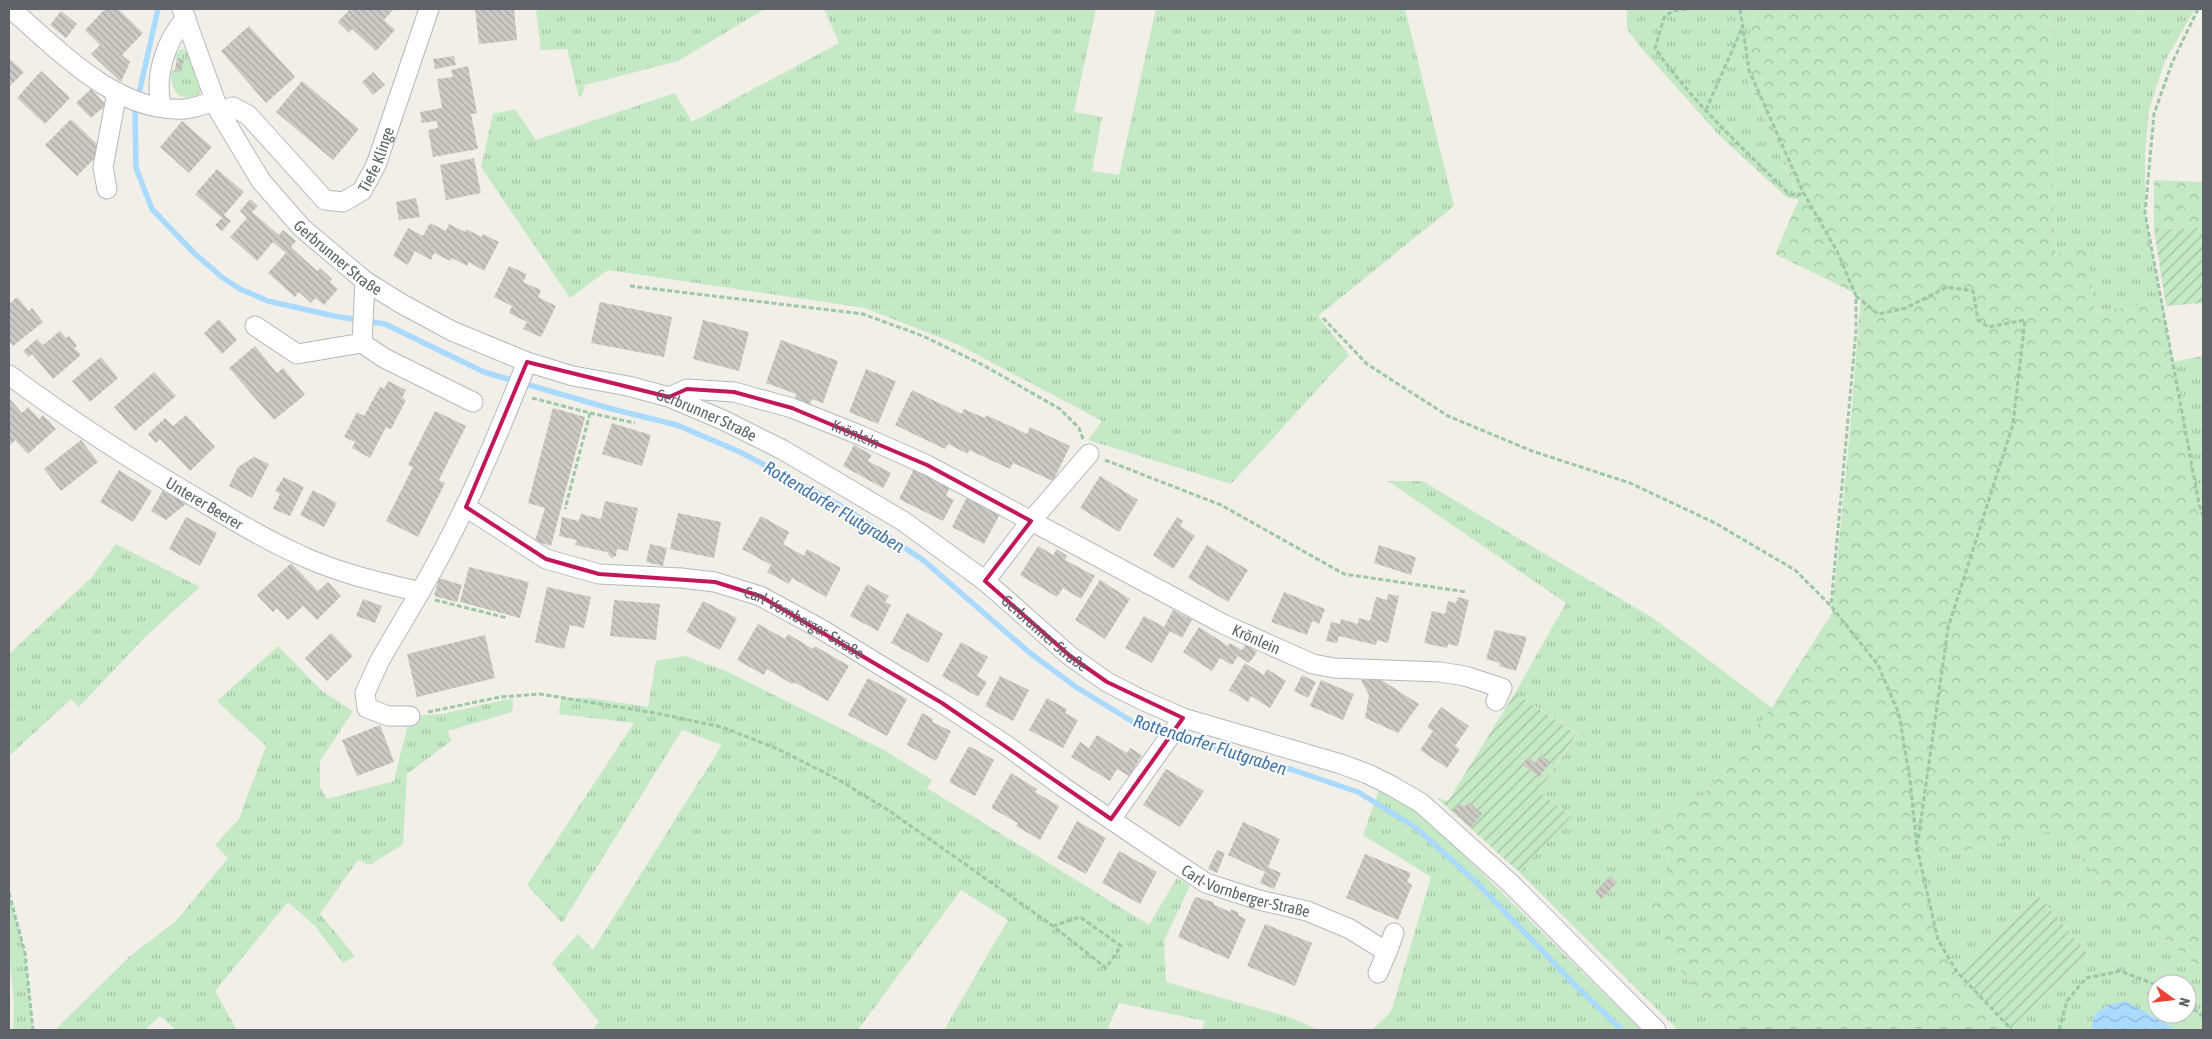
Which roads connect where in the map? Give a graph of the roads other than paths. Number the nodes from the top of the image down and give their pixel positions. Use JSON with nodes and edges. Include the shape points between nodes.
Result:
{"nodes":[{"id":1,"x":11,"y":9,"type":"edge"},
{"id":2,"x":429,"y":9,"type":"edge"},
{"id":3,"x":184,"y":14,"type":"edge"},
{"id":4,"x":121,"y":94,"type":"junction"},
{"id":5,"x":154,"y":106,"type":"junction"},
{"id":6,"x":217,"y":106,"type":"junction"},
{"id":7,"x":107,"y":189,"type":"dead end"},
{"id":8,"x":365,"y":281,"type":"junction"},
{"id":9,"x":255,"y":326,"type":"dead end"},
{"id":10,"x":362,"y":338,"type":"junction"},
{"id":11,"x":527,"y":362,"type":"junction"},
{"id":12,"x":9,"y":375,"type":"edge"},
{"id":13,"x":669,"y":397,"type":"junction"},
{"id":14,"x":473,"y":402,"type":"dead end"},
{"id":15,"x":1089,"y":454,"type":"road end"},
{"id":16,"x":466,"y":507,"type":"junction"},
{"id":17,"x":1031,"y":521,"type":"junction"},
{"id":18,"x":985,"y":581,"type":"junction"},
{"id":19,"x":419,"y":594,"type":"junction"},
{"id":20,"x":1503,"y":689,"type":"dead end"},
{"id":21,"x":410,"y":716,"type":"road end"},
{"id":22,"x":1183,"y":718,"type":"junction"},
{"id":23,"x":1111,"y":819,"type":"junction"},
{"id":24,"x":1394,"y":933,"type":"dead end"},
{"id":25,"x":1387,"y":952,"type":"junction"},
{"id":26,"x":1378,"y":973,"type":"dead end"},
{"id":27,"x":1656,"y":1030,"type":"edge"}],
"edges":[{"from":1,"to":4,"type":"street","name":"Tiefe Klinge","via":[[81,67]]},
{"from":2,"to":6,"type":"street","name":"Tiefe Klinge","via":[[376,165],[362,191],[343,202],[325,200],[248,115],[233,107]]},
{"from":3,"to":5,"type":"street","via":[[168,44]]},
{"from":3,"to":6,"type":"street","name":"Gerbrunner Straße"},
{"from":4,"to":5,"type":"street","name":"Tiefe Klinge"},
{"from":4,"to":7,"type":"street","via":[[104,166]]},
{"from":5,"to":6,"type":"street","name":"Tiefe Klinge"},
{"from":6,"to":8,"type":"street","name":"Gerbrunner Straße","via":[[261,181],[302,228]]},
{"from":8,"to":10,"type":"street"},
{"from":8,"to":11,"type":"street","name":"Gerbrunner Straße","via":[[452,330]]},
{"from":9,"to":10,"type":"street","via":[[297,354]]},
{"from":10,"to":14,"type":"street","via":[[384,358]]},
{"from":11,"to":13,"type":"street","name":"Gerbrunner Straße","via":[[573,376]]},
{"from":11,"to":16,"type":"street"},
{"from":12,"to":19,"type":"street","name":"Unterer Beerer","via":[[44,402],[142,466],[300,556]]},
{"from":13,"to":17,"type":"street","name":"Krönlein","via":[[687,389],[734,392],[792,408],[927,465]]},
{"from":13,"to":18,"type":"street","name":"Gerbrunner Straße","via":[[724,420],[831,477],[903,521]]},
{"from":15,"to":17,"type":"street"},
{"from":16,"to":19,"type":"street"},
{"from":16,"to":23,"type":"street","name":"Carl-Vornberger-Straße","via":[[546,559],[599,574],[715,582],[760,596],[942,703]]},
{"from":17,"to":18,"type":"street"},
{"from":17,"to":20,"type":"street","name":"Krönlein","via":[[1223,624],[1313,664],[1334,668],[1440,672],[1465,676]]},
{"from":18,"to":22,"type":"street","name":"Gerbrunner Straße","via":[[1070,656],[1107,682]]},
{"from":19,"to":21,"type":"street","via":[[380,660],[365,694],[367,708],[388,716]]},
{"from":22,"to":23,"type":"street"},
{"from":22,"to":27,"type":"street","name":"Gerbrunner Straße","via":[[1368,774],[1421,803],[1509,882]]},
{"from":23,"to":25,"type":"street","name":"Carl-Vornberger-Straße","via":[[1206,882],[1259,900],[1307,911],[1350,929]]},
{"from":24,"to":25,"type":"street"},
{"from":25,"to":26,"type":"street"}]}
